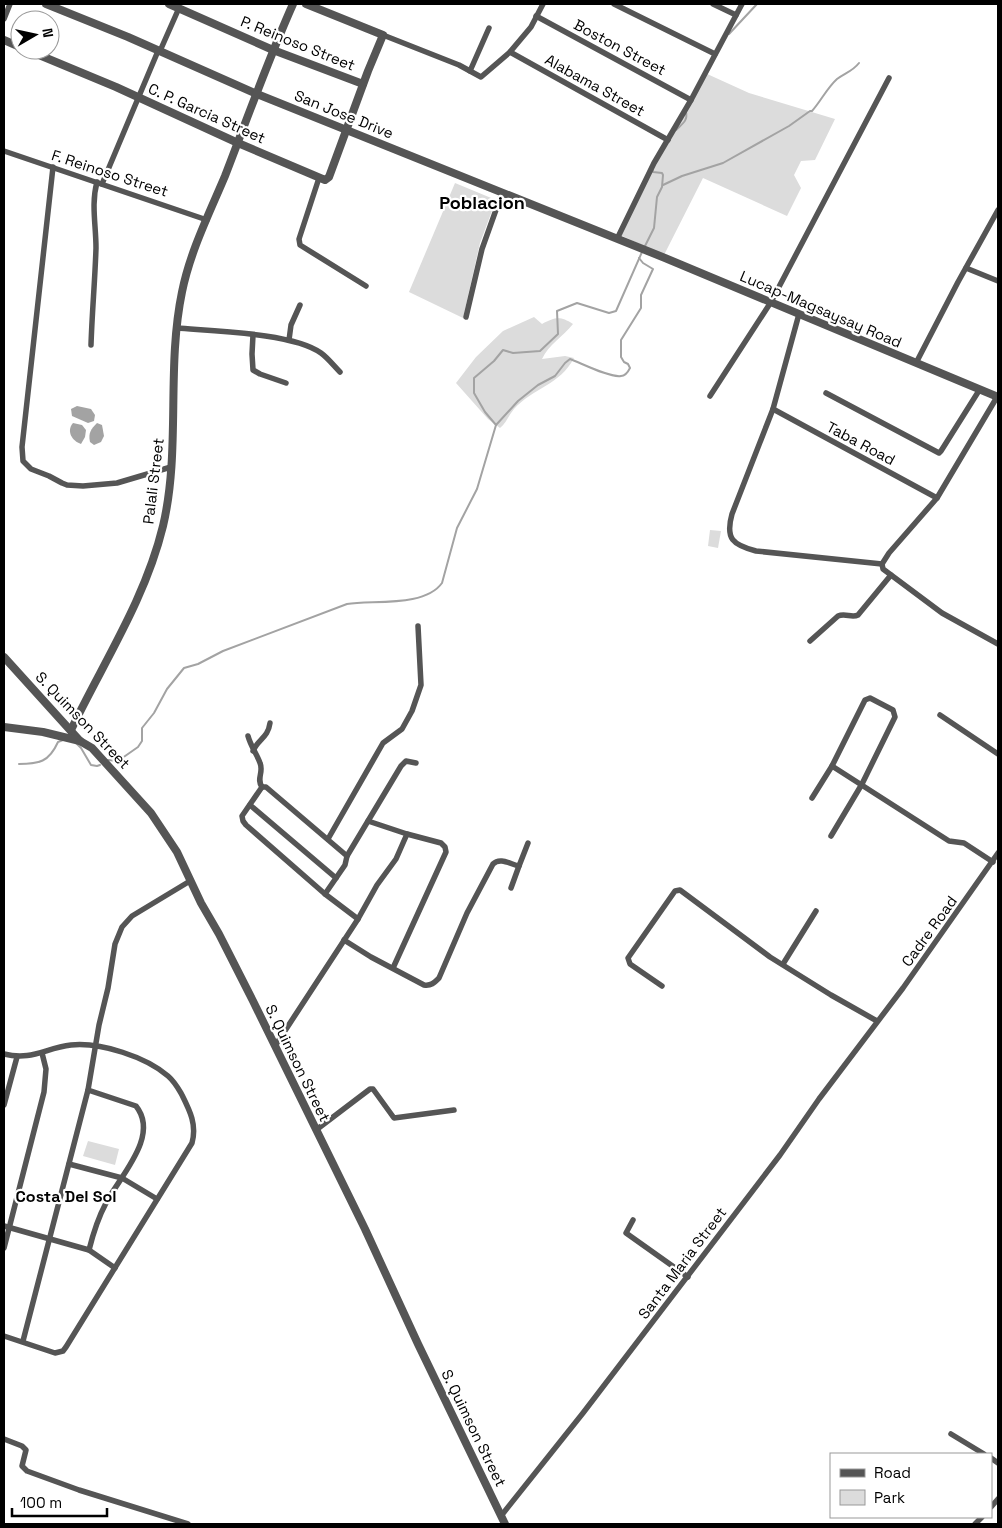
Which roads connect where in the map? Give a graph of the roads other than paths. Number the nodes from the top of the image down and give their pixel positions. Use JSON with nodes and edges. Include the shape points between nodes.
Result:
{"nodes":[{"id":1,"x":10,"y":4,"type":"edge"},
{"id":2,"x":46,"y":4,"type":"edge"},
{"id":3,"x":169,"y":4,"type":"edge"},
{"id":4,"x":293,"y":4,"type":"edge"},
{"id":5,"x":306,"y":4,"type":"edge"},
{"id":6,"x":543,"y":4,"type":"edge"},
{"id":7,"x":614,"y":4,"type":"edge"},
{"id":8,"x":714,"y":4,"type":"edge"},
{"id":9,"x":742,"y":4,"type":"edge"},
{"id":10,"x":178,"y":8,"type":"junction"},
{"id":11,"x":736,"y":15,"type":"junction"},
{"id":12,"x":536,"y":16,"type":"junction"},
{"id":13,"x":4,"y":19,"type":"edge"},
{"id":14,"x":489,"y":28,"type":"dead end"},
{"id":15,"x":383,"y":35,"type":"junction"},
{"id":16,"x":273,"y":50,"type":"junction"},
{"id":17,"x":159,"y":51,"type":"junction"},
{"id":18,"x":510,"y":52,"type":"junction"},
{"id":19,"x":715,"y":54,"type":"junction"},
{"id":20,"x":51,"y":60,"type":"edge"},
{"id":21,"x":470,"y":71,"type":"junction"},
{"id":22,"x":889,"y":78,"type":"dead end"},
{"id":23,"x":363,"y":84,"type":"junction"},
{"id":24,"x":257,"y":94,"type":"junction"},
{"id":25,"x":138,"y":97,"type":"junction"},
{"id":26,"x":691,"y":100,"type":"junction"},
{"id":27,"x":346,"y":129,"type":"junction"},
{"id":28,"x":668,"y":140,"type":"junction"},
{"id":29,"x":238,"y":143,"type":"junction"},
{"id":30,"x":4,"y":151,"type":"edge"},
{"id":31,"x":52,"y":167,"type":"junction"},
{"id":32,"x":319,"y":178,"type":"junction"},
{"id":33,"x":99,"y":183,"type":"junction"},
{"id":34,"x":502,"y":193,"type":"junction"},
{"id":35,"x":998,"y":210,"type":"edge"},
{"id":36,"x":207,"y":220,"type":"junction"},
{"id":37,"x":617,"y":239,"type":"junction"},
{"id":38,"x":634,"y":246,"type":"joint"},
{"id":39,"x":966,"y":268,"type":"junction"},
{"id":40,"x":998,"y":281,"type":"edge"},
{"id":41,"x":366,"y":286,"type":"dead end"},
{"id":42,"x":770,"y":302,"type":"junction"},
{"id":43,"x":300,"y":305,"type":"dead end"},
{"id":44,"x":799,"y":314,"type":"junction"},
{"id":45,"x":466,"y":317,"type":"dead end"},
{"id":46,"x":177,"y":328,"type":"junction"},
{"id":47,"x":253,"y":335,"type":"junction"},
{"id":48,"x":289,"y":340,"type":"junction"},
{"id":49,"x":91,"y":345,"type":"dead end"},
{"id":50,"x":916,"y":363,"type":"junction"},
{"id":51,"x":340,"y":372,"type":"dead end"},
{"id":52,"x":286,"y":382,"type":"dead end"},
{"id":53,"x":980,"y":390,"type":"junction"},
{"id":54,"x":826,"y":393,"type":"dead end"},
{"id":55,"x":710,"y":396,"type":"dead end"},
{"id":56,"x":998,"y":397,"type":"edge"},
{"id":57,"x":773,"y":409,"type":"junction"},
{"id":58,"x":171,"y":466,"type":"junction"},
{"id":59,"x":937,"y":498,"type":"junction"},
{"id":60,"x":882,"y":564,"type":"junction"},
{"id":61,"x":891,"y":575,"type":"junction"},
{"id":62,"x":418,"y":626,"type":"dead end"},
{"id":63,"x":810,"y":641,"type":"dead end"},
{"id":64,"x":998,"y":644,"type":"edge"},
{"id":65,"x":4,"y":657,"type":"edge"},
{"id":66,"x":940,"y":715,"type":"dead end"},
{"id":67,"x":270,"y":723,"type":"dead end"},
{"id":68,"x":4,"y":727,"type":"edge"},
{"id":69,"x":71,"y":730,"type":"junction"},
{"id":70,"x":248,"y":736,"type":"dead end"},
{"id":71,"x":80,"y":741,"type":"junction"},
{"id":72,"x":253,"y":751,"type":"junction"},
{"id":73,"x":998,"y":754,"type":"edge"},
{"id":74,"x":416,"y":763,"type":"dead end"},
{"id":75,"x":832,"y":766,"type":"junction"},
{"id":76,"x":862,"y":784,"type":"junction"},
{"id":77,"x":262,"y":788,"type":"junction"},
{"id":78,"x":812,"y":798,"type":"dead end"},
{"id":79,"x":250,"y":805,"type":"junction"},
{"id":80,"x":368,"y":821,"type":"junction"},
{"id":81,"x":407,"y":834,"type":"junction"},
{"id":82,"x":831,"y":836,"type":"dead end"},
{"id":83,"x":328,"y":839,"type":"junction"},
{"id":84,"x":528,"y":843,"type":"dead end"},
{"id":85,"x":998,"y":853,"type":"edge"},
{"id":86,"x":348,"y":856,"type":"junction"},
{"id":87,"x":992,"y":862,"type":"junction"},
{"id":88,"x":519,"y":866,"type":"junction"},
{"id":89,"x":336,"y":878,"type":"junction"},
{"id":90,"x":190,"y":880,"type":"junction"},
{"id":91,"x":512,"y":888,"type":"dead end"},
{"id":92,"x":325,"y":894,"type":"junction"},
{"id":93,"x":816,"y":911,"type":"dead end"},
{"id":94,"x":358,"y":919,"type":"junction"},
{"id":95,"x":344,"y":940,"type":"junction"},
{"id":96,"x":783,"y":964,"type":"junction"},
{"id":97,"x":393,"y":968,"type":"junction"},
{"id":98,"x":662,"y":986,"type":"dead end"},
{"id":99,"x":877,"y":1021,"type":"junction"},
{"id":100,"x":96,"y":1045,"type":"junction"},
{"id":101,"x":275,"y":1046,"type":"junction"},
{"id":102,"x":42,"y":1053,"type":"junction"},
{"id":103,"x":4,"y":1054,"type":"edge"},
{"id":104,"x":17,"y":1057,"type":"junction"},
{"id":105,"x":88,"y":1090,"type":"junction"},
{"id":106,"x":4,"y":1105,"type":"edge"},
{"id":107,"x":454,"y":1110,"type":"dead end"},
{"id":108,"x":316,"y":1130,"type":"junction"},
{"id":109,"x":69,"y":1164,"type":"junction"},
{"id":110,"x":122,"y":1178,"type":"junction"},
{"id":111,"x":157,"y":1199,"type":"junction"},
{"id":112,"x":633,"y":1220,"type":"dead end"},
{"id":113,"x":6,"y":1227,"type":"edge"},
{"id":114,"x":50,"y":1238,"type":"junction"},
{"id":115,"x":4,"y":1248,"type":"edge"},
{"id":116,"x":89,"y":1250,"type":"junction"},
{"id":117,"x":115,"y":1268,"type":"junction"},
{"id":118,"x":688,"y":1278,"type":"junction"},
{"id":119,"x":4,"y":1336,"type":"edge"},
{"id":120,"x":24,"y":1342,"type":"junction"},
{"id":121,"x":951,"y":1434,"type":"dead end"},
{"id":122,"x":4,"y":1439,"type":"edge"},
{"id":123,"x":982,"y":1453,"type":"edge"},
{"id":124,"x":501,"y":1516,"type":"junction"},
{"id":125,"x":188,"y":1524,"type":"edge"},
{"id":126,"x":506,"y":1524,"type":"edge"}],
"edges":[{"from":1,"to":13,"type":"street"},
{"from":2,"to":17,"type":"street","name":"San Jose Drive"},
{"from":3,"to":10,"type":"street","name":"P. Reinoso Street"},
{"from":4,"to":16,"type":"street","name":"Palali Street"},
{"from":5,"to":15,"type":"street"},
{"from":6,"to":12,"type":"street"},
{"from":7,"to":19,"type":"street"},
{"from":8,"to":11,"type":"street"},
{"from":9,"to":11,"type":"street"},
{"from":10,"to":16,"type":"street","name":"P. Reinoso Street"},
{"from":10,"to":17,"type":"street"},
{"from":11,"to":19,"type":"street"},
{"from":12,"to":18,"type":"street"},
{"from":12,"to":26,"type":"street","name":"Boston Street"},
{"from":14,"to":21,"type":"street"},
{"from":15,"to":21,"type":"street"},
{"from":15,"to":23,"type":"street"},
{"from":16,"to":23,"type":"street","name":"P. Reinoso Street"},
{"from":16,"to":24,"type":"street","name":"Palali Street"},
{"from":17,"to":24,"type":"street","name":"San Jose Drive"},
{"from":17,"to":25,"type":"street"},
{"from":18,"to":21,"type":"street","via":[[480,77]]},
{"from":18,"to":28,"type":"street","name":"Alabama Street"},
{"from":19,"to":26,"type":"street"},
{"from":20,"to":25,"type":"street","name":"C. P. Garcia Street"},
{"from":22,"to":42,"type":"street"},
{"from":23,"to":27,"type":"street"},
{"from":24,"to":27,"type":"street","name":"San Jose Drive"},
{"from":24,"to":29,"type":"street","name":"Palali Street"},
{"from":25,"to":29,"type":"street","name":"C. P. Garcia Street"},
{"from":25,"to":33,"type":"street"},
{"from":26,"to":28,"type":"street"},
{"from":27,"to":32,"type":"street","via":[[328,177],[324,180]]},
{"from":27,"to":34,"type":"street","name":"San Jose Drive"},
{"from":28,"to":37,"type":"street"},
{"from":29,"to":32,"type":"street","name":"C. P. Garcia Street"},
{"from":29,"to":36,"type":"street","name":"Palali Street"},
{"from":30,"to":31,"type":"street","name":"F. Reinoso Street"},
{"from":31,"to":33,"type":"street","name":"F. Reinoso Street"},
{"from":31,"to":58,"type":"street","via":[[23,461],[31,469],[62,483],[83,486],[116,483]]},
{"from":32,"to":41,"type":"street","via":[[299,239],[300,245]]},
{"from":33,"to":36,"type":"street","name":"F. Reinoso Street"},
{"from":33,"to":49,"type":"street","via":[[93,203],[96,242]]},
{"from":34,"to":37,"type":"street","name":"San Jose Drive"},
{"from":34,"to":45,"type":"street","via":[[482,249]]},
{"from":35,"to":39,"type":"street"},
{"from":36,"to":46,"type":"street","name":"Palali Street","via":[[192,254]]},
{"from":37,"to":38,"type":"street","name":"San Jose Drive"},
{"from":38,"to":42,"type":"street","name":"Lucap-Magsaysay Road"},
{"from":39,"to":40,"type":"street"},
{"from":39,"to":50,"type":"street"},
{"from":42,"to":44,"type":"street","name":"Lucap-Magsaysay Road"},
{"from":42,"to":55,"type":"street"},
{"from":43,"to":48,"type":"street","via":[[291,325]]},
{"from":44,"to":50,"type":"street","name":"Lucap-Magsaysay Road"},
{"from":44,"to":57,"type":"street"},
{"from":46,"to":47,"type":"street"},
{"from":46,"to":58,"type":"street","name":"Palali Street"},
{"from":47,"to":48,"type":"street"},
{"from":47,"to":52,"type":"street","via":[[253,370]]},
{"from":48,"to":51,"type":"street","via":[[321,353]]},
{"from":50,"to":53,"type":"street","name":"Lucap-Magsaysay Road"},
{"from":53,"to":54,"type":"street","via":[[939,453]]},
{"from":53,"to":56,"type":"street","name":"Lucap-Magsaysay Road"},
{"from":56,"to":59,"type":"street"},
{"from":57,"to":59,"type":"street","name":"Taba Road"},
{"from":57,"to":60,"type":"street","via":[[732,514],[729,530],[734,543],[756,551]]},
{"from":58,"to":69,"type":"street","name":"Palali Street","via":[[163,526],[143,589]]},
{"from":59,"to":60,"type":"street"},
{"from":60,"to":61,"type":"street"},
{"from":61,"to":63,"type":"street","via":[[858,616],[838,616]]},
{"from":61,"to":64,"type":"street","via":[[942,613]]},
{"from":62,"to":83,"type":"street","via":[[421,685],[417,699],[402,729],[383,743]]},
{"from":65,"to":69,"type":"street","name":"S. Quimson Street"},
{"from":66,"to":73,"type":"street"},
{"from":67,"to":72,"type":"street","via":[[267,734]]},
{"from":68,"to":71,"type":"street"},
{"from":69,"to":71,"type":"street","name":"S. Quimson Street"},
{"from":70,"to":72,"type":"street"},
{"from":71,"to":90,"type":"street","name":"S. Quimson Street","via":[[92,748],[152,813],[177,852]]},
{"from":72,"to":77,"type":"street","via":[[261,764],[259,781]]},
{"from":74,"to":80,"type":"street","via":[[406,761],[401,766]]},
{"from":75,"to":76,"type":"street"},
{"from":75,"to":76,"type":"street","via":[[866,699],[893,710],[895,717]]},
{"from":75,"to":78,"type":"street"},
{"from":76,"to":82,"type":"street"},
{"from":76,"to":87,"type":"street","via":[[949,840],[964,843]]},
{"from":77,"to":79,"type":"street"},
{"from":77,"to":83,"type":"street","via":[[266,787]]},
{"from":79,"to":89,"type":"street"},
{"from":79,"to":92,"type":"street","via":[[242,816],[243,821]]},
{"from":80,"to":81,"type":"street"},
{"from":80,"to":86,"type":"street"},
{"from":81,"to":94,"type":"street","via":[[396,859]]},
{"from":81,"to":97,"type":"street","via":[[441,843],[446,852]]},
{"from":83,"to":86,"type":"street"},
{"from":84,"to":88,"type":"street"},
{"from":85,"to":87,"type":"street","name":"Cadre Road"},
{"from":86,"to":89,"type":"street"},
{"from":87,"to":99,"type":"street","name":"Cadre Road"},
{"from":88,"to":91,"type":"street"},
{"from":88,"to":97,"type":"street","via":[[501,860],[492,864],[434,983],[424,985]]},
{"from":89,"to":92,"type":"street"},
{"from":90,"to":100,"type":"street","via":[[132,916],[122,927],[115,944]]},
{"from":90,"to":101,"type":"street","name":"S. Quimson Street"},
{"from":92,"to":94,"type":"street"},
{"from":93,"to":96,"type":"street"},
{"from":94,"to":95,"type":"street"},
{"from":95,"to":97,"type":"street"},
{"from":95,"to":101,"type":"street"},
{"from":96,"to":98,"type":"street","via":[[684,891],[677,890],[628,958],[630,964]]},
{"from":96,"to":99,"type":"street"},
{"from":99,"to":118,"type":"street","name":"Santa Maria Street"},
{"from":100,"to":102,"type":"street","via":[[69,1045]]},
{"from":100,"to":105,"type":"street"},
{"from":100,"to":111,"type":"street","via":[[119,1051],[163,1072],[176,1084],[190,1111],[194,1128],[192,1143]]},
{"from":101,"to":108,"type":"street","name":"S. Quimson Street"},
{"from":102,"to":104,"type":"street"},
{"from":102,"to":113,"type":"street","via":[[46,1069],[44,1092]]},
{"from":103,"to":104,"type":"street"},
{"from":104,"to":106,"type":"street"},
{"from":105,"to":109,"type":"street"},
{"from":105,"to":110,"type":"street","via":[[136,1106],[143,1117],[143,1135]]},
{"from":107,"to":108,"type":"street","via":[[394,1118],[377,1093],[370,1089]]},
{"from":108,"to":124,"type":"street","name":"S. Quimson Street"},
{"from":109,"to":110,"type":"street"},
{"from":109,"to":114,"type":"street"},
{"from":110,"to":111,"type":"street"},
{"from":110,"to":116,"type":"street","via":[[106,1202]]},
{"from":111,"to":117,"type":"street"},
{"from":112,"to":118,"type":"street","via":[[626,1233]]},
{"from":113,"to":114,"type":"street"},
{"from":113,"to":115,"type":"street"},
{"from":114,"to":116,"type":"street"},
{"from":114,"to":120,"type":"street"},
{"from":116,"to":117,"type":"street"},
{"from":117,"to":120,"type":"street","via":[[63,1350],[55,1353]]},
{"from":118,"to":124,"type":"street","name":"Santa Maria Street"},
{"from":119,"to":120,"type":"street"},
{"from":121,"to":123,"type":"street"},
{"from":122,"to":125,"type":"street","via":[[26,1450],[22,1462],[24,1470]]},
{"from":124,"to":126,"type":"street","name":"S. Quimson Street"}]}
